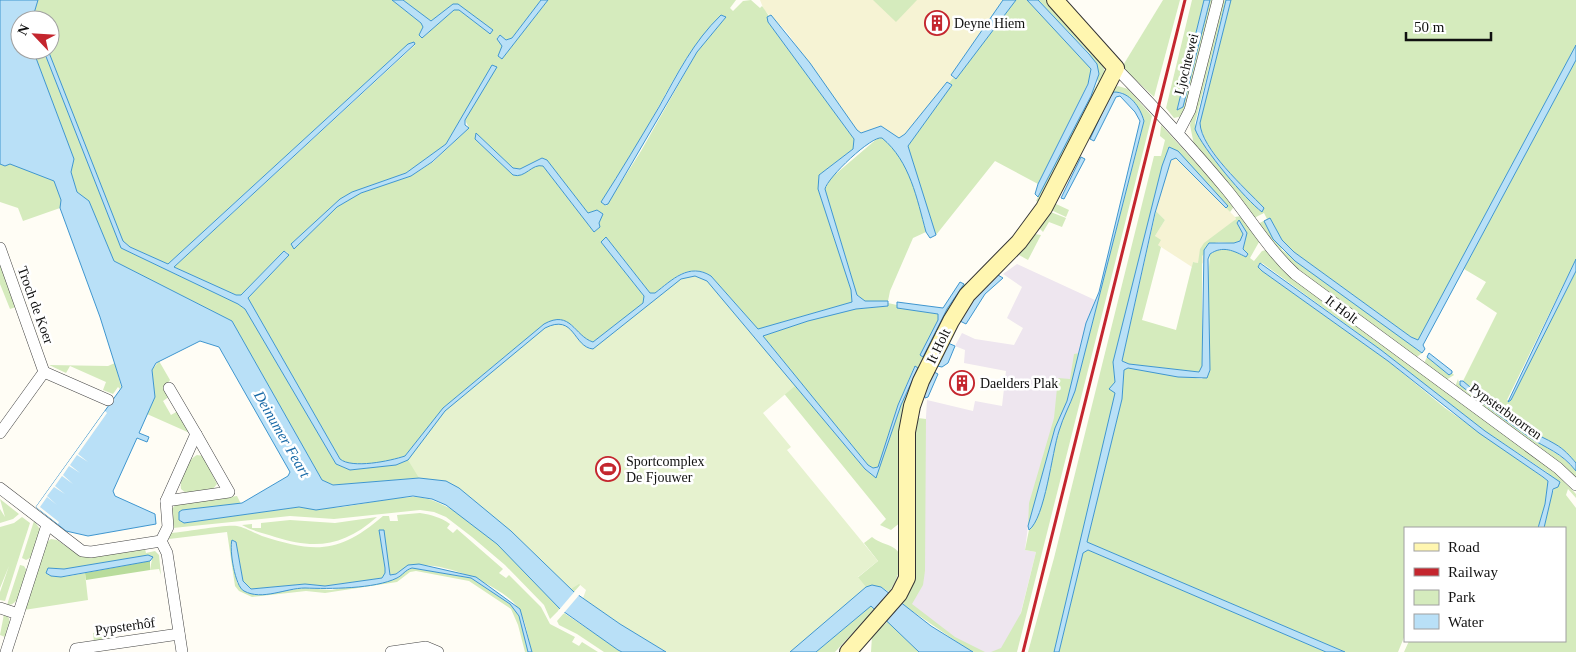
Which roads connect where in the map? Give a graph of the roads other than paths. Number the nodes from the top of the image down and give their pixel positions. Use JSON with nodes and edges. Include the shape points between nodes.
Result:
{"nodes":[{"id":1,"x":1055,"y":0,"type":"edge"},
{"id":2,"x":1218,"y":0,"type":"edge"},
{"id":3,"x":1116,"y":68,"type":"junction"},
{"id":4,"x":1178,"y":133,"type":"junction"},
{"id":5,"x":0,"y":248,"type":"edge"},
{"id":6,"x":1417,"y":364,"type":"joint"},
{"id":7,"x":44,"y":372,"type":"junction"},
{"id":8,"x":169,"y":388,"type":"dead end"},
{"id":9,"x":108,"y":400,"type":"dead end"},
{"id":10,"x":0,"y":433,"type":"edge"},
{"id":11,"x":196,"y":434,"type":"junction"},
{"id":12,"x":1576,"y":485,"type":"edge"},
{"id":13,"x":0,"y":488,"type":"edge"},
{"id":14,"x":166,"y":501,"type":"junction"},
{"id":15,"x":47,"y":525,"type":"junction"},
{"id":16,"x":161,"y":541,"type":"junction"},
{"id":17,"x":0,"y":608,"type":"edge"},
{"id":18,"x":18,"y":614,"type":"junction"},
{"id":19,"x":179,"y":634,"type":"junction"},
{"id":20,"x":76,"y":650,"type":"edge"},
{"id":21,"x":852,"y":651,"type":"edge"},
{"id":22,"x":6,"y":652,"type":"edge"},
{"id":23,"x":182,"y":652,"type":"edge"},
{"id":24,"x":391,"y":652,"type":"edge"},
{"id":25,"x":438,"y":652,"type":"edge"}],
"edges":[{"from":1,"to":3,"type":"street","name":"It Holt"},
{"from":2,"to":4,"type":"street","name":"Ljochtewei","via":[[1190,110]]},
{"from":3,"to":4,"type":"street","name":"It Holt"},
{"from":3,"to":21,"type":"street","name":"It Holt","via":[[1038,217],[1015,247],[967,295],[921,381],[907,432],[906,582]]},
{"from":4,"to":6,"type":"street","name":"It Holt","via":[[1284,264]]},
{"from":5,"to":7,"type":"street","name":"Troch de Koer"},
{"from":6,"to":12,"type":"street","name":"Pypsterbuorren","via":[[1558,468]]},
{"from":7,"to":9,"type":"street"},
{"from":7,"to":10,"type":"street"},
{"from":8,"to":11,"type":"street"},
{"from":11,"to":14,"type":"street"},
{"from":11,"to":14,"type":"street","via":[[229,492]]},
{"from":13,"to":15,"type":"street"},
{"from":14,"to":16,"type":"street","via":[[168,527]]},
{"from":15,"to":16,"type":"street","via":[[86,552]]},
{"from":15,"to":18,"type":"street"},
{"from":16,"to":19,"type":"street","via":[[167,553]]},
{"from":17,"to":18,"type":"street"},
{"from":18,"to":22,"type":"street"},
{"from":19,"to":20,"type":"street","name":"Pypsterhôf"},
{"from":19,"to":23,"type":"street"},
{"from":24,"to":25,"type":"street","via":[[426,647]]}]}
